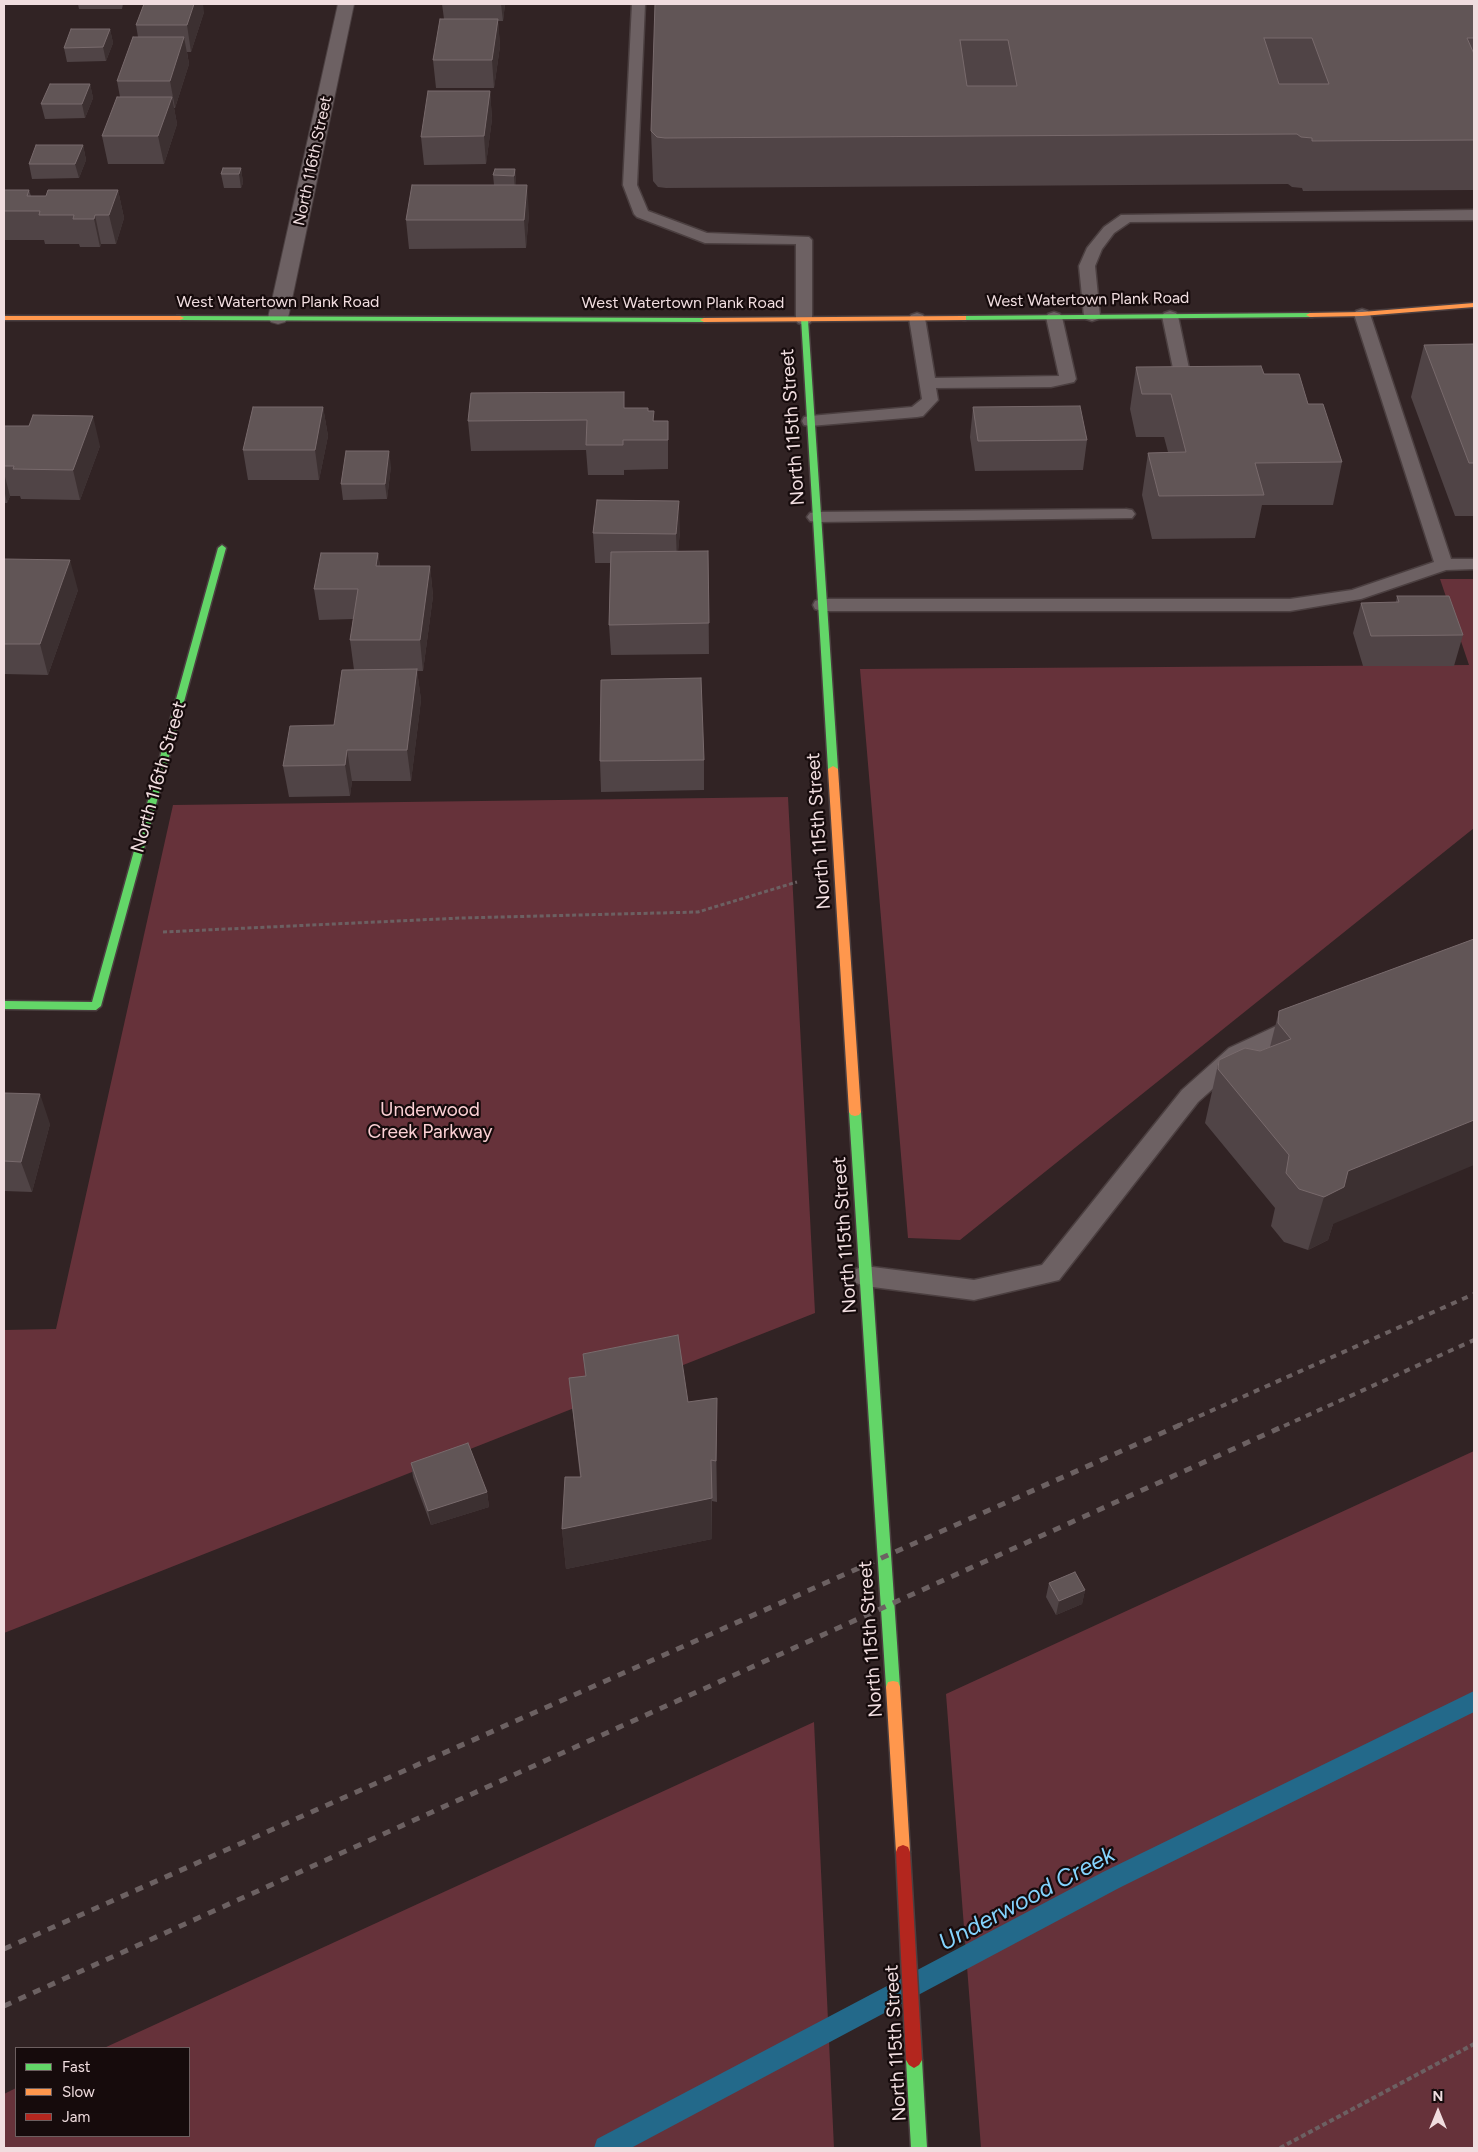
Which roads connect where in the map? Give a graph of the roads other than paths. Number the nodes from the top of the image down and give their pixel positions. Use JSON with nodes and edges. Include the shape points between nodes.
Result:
{"nodes":[{"id":1,"x":346,"y":4,"type":"edge"},
{"id":2,"x":638,"y":4,"type":"edge"},
{"id":3,"x":1474,"y":216,"type":"edge"},
{"id":4,"x":1474,"y":305,"type":"edge"},
{"id":5,"x":1362,"y":314,"type":"junction"},
{"id":6,"x":1092,"y":316,"type":"junction"},
{"id":7,"x":1170,"y":316,"type":"junction"},
{"id":8,"x":1054,"y":317,"type":"junction"},
{"id":9,"x":4,"y":318,"type":"edge"},
{"id":10,"x":278,"y":318,"type":"junction"},
{"id":11,"x":917,"y":318,"type":"junction"},
{"id":12,"x":1446,"y":319,"type":"dead end"},
{"id":13,"x":804,"y":320,"type":"junction"},
{"id":14,"x":1183,"y":378,"type":"edge"},
{"id":15,"x":927,"y":383,"type":"junction"},
{"id":16,"x":810,"y":421,"type":"junction"},
{"id":17,"x":1126,"y":514,"type":"dead end"},
{"id":18,"x":816,"y":517,"type":"junction"},
{"id":19,"x":222,"y":548,"type":"dead end"},
{"id":20,"x":1474,"y":564,"type":"edge"},
{"id":21,"x":1444,"y":565,"type":"junction"},
{"id":22,"x":822,"y":605,"type":"junction"},
{"id":23,"x":4,"y":1005,"type":"edge"},
{"id":24,"x":1323,"y":1014,"type":"edge"},
{"id":25,"x":865,"y":1276,"type":"junction"},
{"id":26,"x":919,"y":2148,"type":"edge"}],
"edges":[{"from":1,"to":10,"type":"street","name":"North 116th Street"},
{"from":2,"to":13,"type":"lane","via":[[630,185],[642,214],[705,238],[804,240]]},
{"from":3,"to":6,"type":"lane","via":[[1126,218],[1108,230],[1095,248],[1088,266]]},
{"from":4,"to":5,"type":"street","name":"West Watertown Plank Road"},
{"from":5,"to":7,"type":"street","name":"West Watertown Plank Road"},
{"from":5,"to":12,"type":"street","name":"West Watertown Plank Road"},
{"from":5,"to":21,"type":"lane"},
{"from":6,"to":7,"type":"street","name":"West Watertown Plank Road"},
{"from":6,"to":8,"type":"street","name":"West Watertown Plank Road"},
{"from":7,"to":14,"type":"lane"},
{"from":8,"to":11,"type":"street","name":"West Watertown Plank Road"},
{"from":8,"to":15,"type":"lane","via":[[1068,379],[1051,382]]},
{"from":9,"to":10,"type":"street","name":"West Watertown Plank Road"},
{"from":10,"to":13,"type":"street","name":"West Watertown Plank Road"},
{"from":11,"to":13,"type":"street","name":"West Watertown Plank Road"},
{"from":11,"to":15,"type":"lane"},
{"from":13,"to":16,"type":"street","name":"North 115th Street"},
{"from":15,"to":16,"type":"lane","via":[[930,400],[917,412]]},
{"from":16,"to":18,"type":"street","name":"North 115th Street"},
{"from":17,"to":18,"type":"lane"},
{"from":18,"to":22,"type":"street","name":"North 115th Street"},
{"from":19,"to":23,"type":"street","name":"North 116th Street","via":[[96,1006]]},
{"from":20,"to":21,"type":"lane"},
{"from":21,"to":22,"type":"lane","via":[[1355,595],[1290,605]]},
{"from":22,"to":25,"type":"street","name":"North 115th Street"},
{"from":24,"to":25,"type":"lane","via":[[1237,1054],[1190,1096],[1050,1273],[974,1290]]},
{"from":25,"to":26,"type":"street","name":"North 115th Street","via":[[906,1895]]}]}
